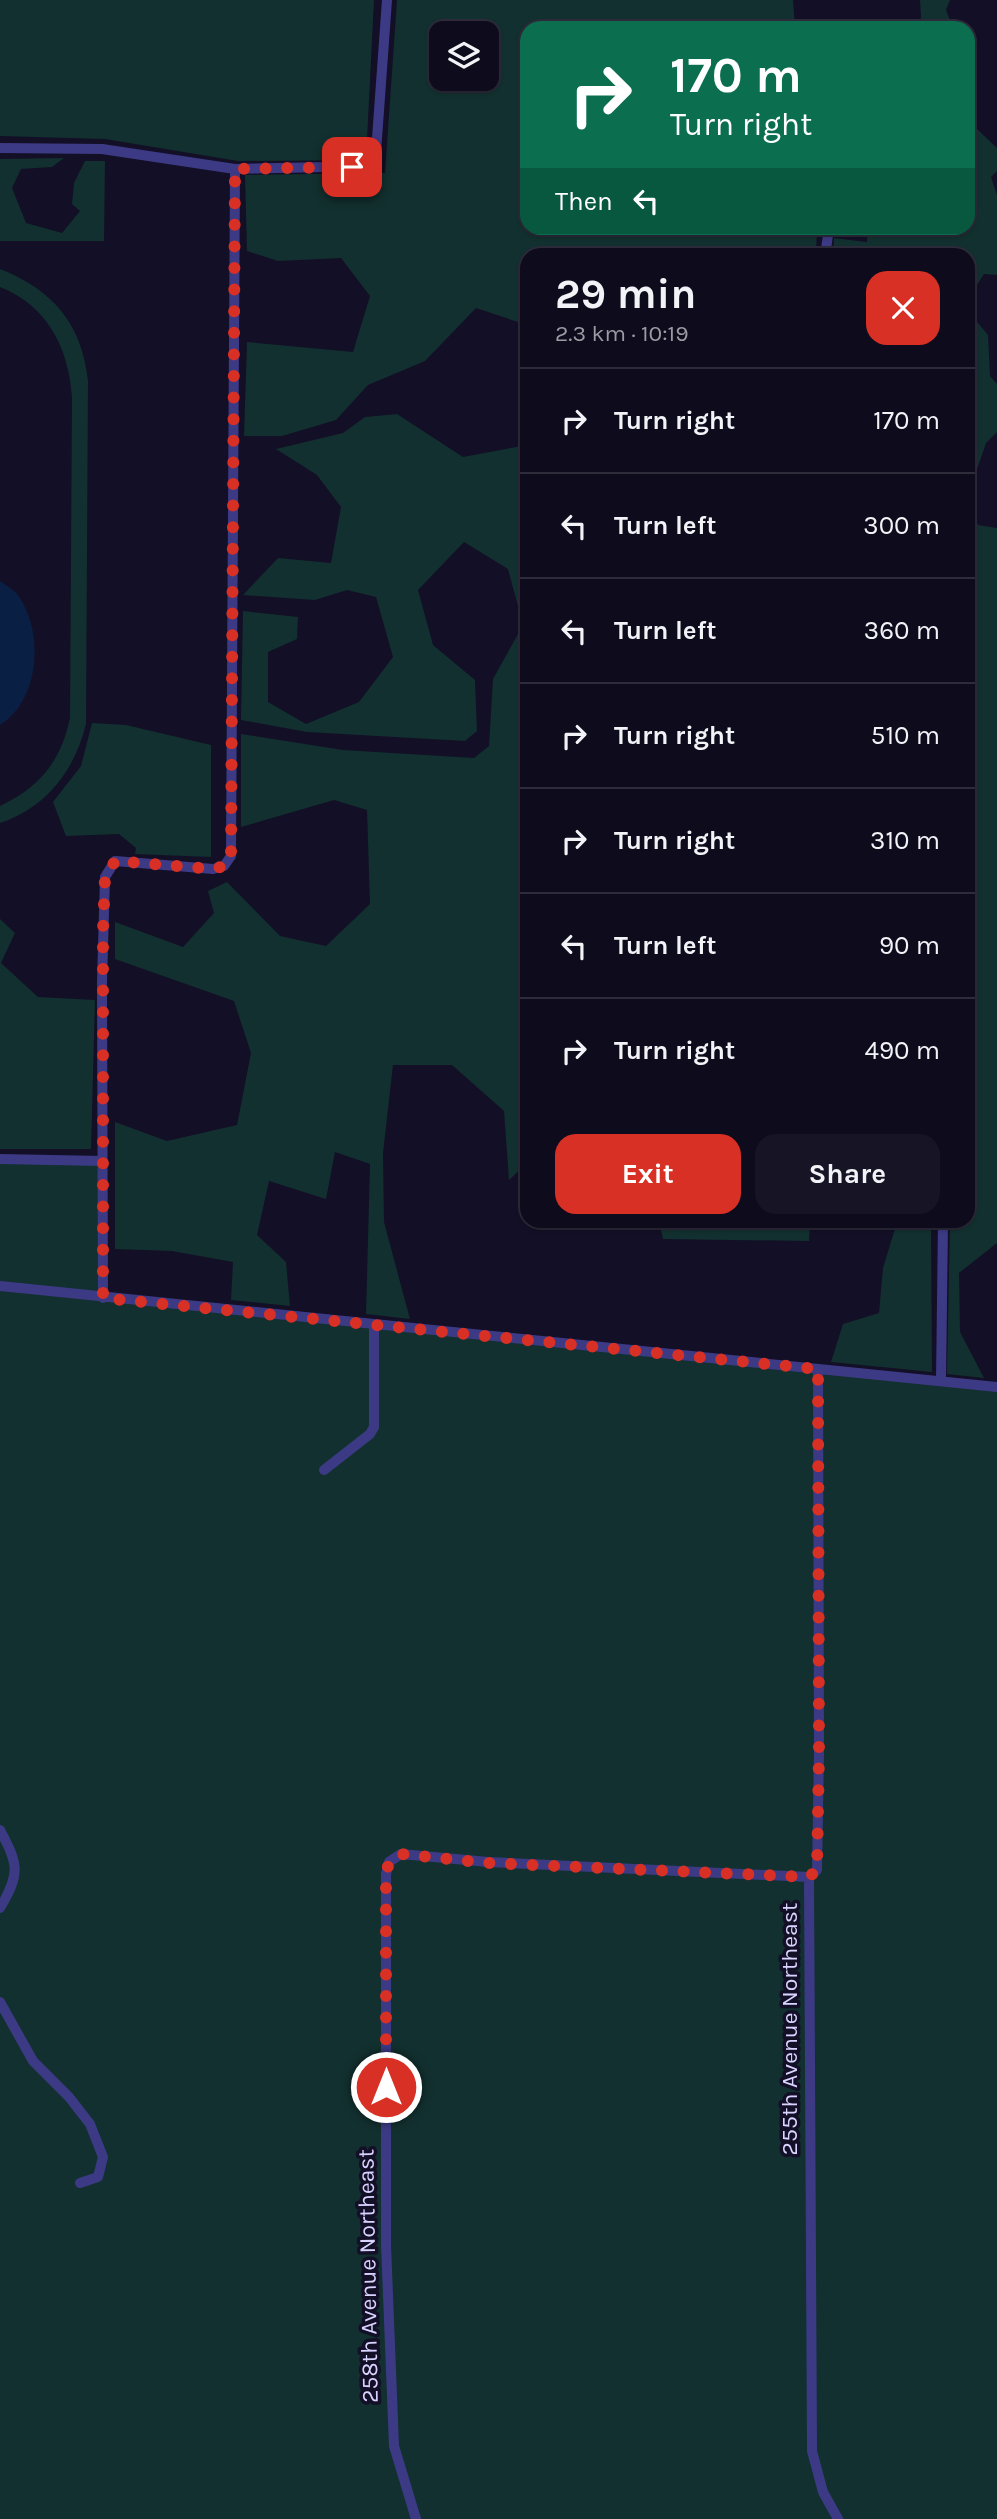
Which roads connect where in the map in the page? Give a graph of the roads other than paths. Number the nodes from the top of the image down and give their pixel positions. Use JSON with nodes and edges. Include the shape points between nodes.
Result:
{"nodes":[{"id":1,"x":387,"y":0,"type":"edge"},
{"id":2,"x":0,"y":148,"type":"edge"},
{"id":3,"x":235,"y":169,"type":"junction"},
{"id":4,"x":0,"y":1159,"type":"edge"},
{"id":5,"x":103,"y":1161,"type":"junction"},
{"id":6,"x":943,"y":1228,"type":"edge"},
{"id":7,"x":0,"y":1286,"type":"edge"},
{"id":8,"x":103,"y":1298,"type":"junction"},
{"id":9,"x":374,"y":1325,"type":"junction"},
{"id":10,"x":818,"y":1369,"type":"junction"},
{"id":11,"x":941,"y":1381,"type":"junction"},
{"id":12,"x":997,"y":1387,"type":"edge"},
{"id":13,"x":324,"y":1470,"type":"dead end"},
{"id":14,"x":0,"y":1830,"type":"edge"},
{"id":15,"x":809,"y":1877,"type":"junction"},
{"id":16,"x":0,"y":1908,"type":"edge"},
{"id":17,"x":0,"y":2002,"type":"edge"},
{"id":18,"x":80,"y":2183,"type":"dead end"},
{"id":19,"x":416,"y":2519,"type":"edge"},
{"id":20,"x":838,"y":2519,"type":"edge"}],
"edges":[{"from":1,"to":3,"type":"street","via":[[375,166]]},
{"from":2,"to":3,"type":"street","via":[[102,149]]},
{"from":3,"to":5,"type":"street","via":[[231,856],[224,866],[213,869],[115,861],[105,877]]},
{"from":4,"to":5,"type":"street"},
{"from":5,"to":8,"type":"street"},
{"from":6,"to":11,"type":"street"},
{"from":7,"to":8,"type":"street"},
{"from":8,"to":9,"type":"street"},
{"from":9,"to":10,"type":"street"},
{"from":9,"to":13,"type":"street","via":[[374,1427]]},
{"from":10,"to":11,"type":"street"},
{"from":10,"to":15,"type":"street","name":"255th Avenue Northeast","via":[[817,1870]]},
{"from":11,"to":12,"type":"street"},
{"from":14,"to":16,"type":"street","via":[[15,1859],[12,1888]]},
{"from":15,"to":19,"type":"street","name":"258th Avenue Northeast","via":[[488,1863],[401,1854],[389,1862],[386,2245],[394,2446]]},
{"from":15,"to":20,"type":"street","name":"255th Avenue Northeast","via":[[812,2451],[822,2492]]},
{"from":17,"to":18,"type":"street","via":[[33,2061],[90,2124],[103,2157],[99,2177]]}]}
